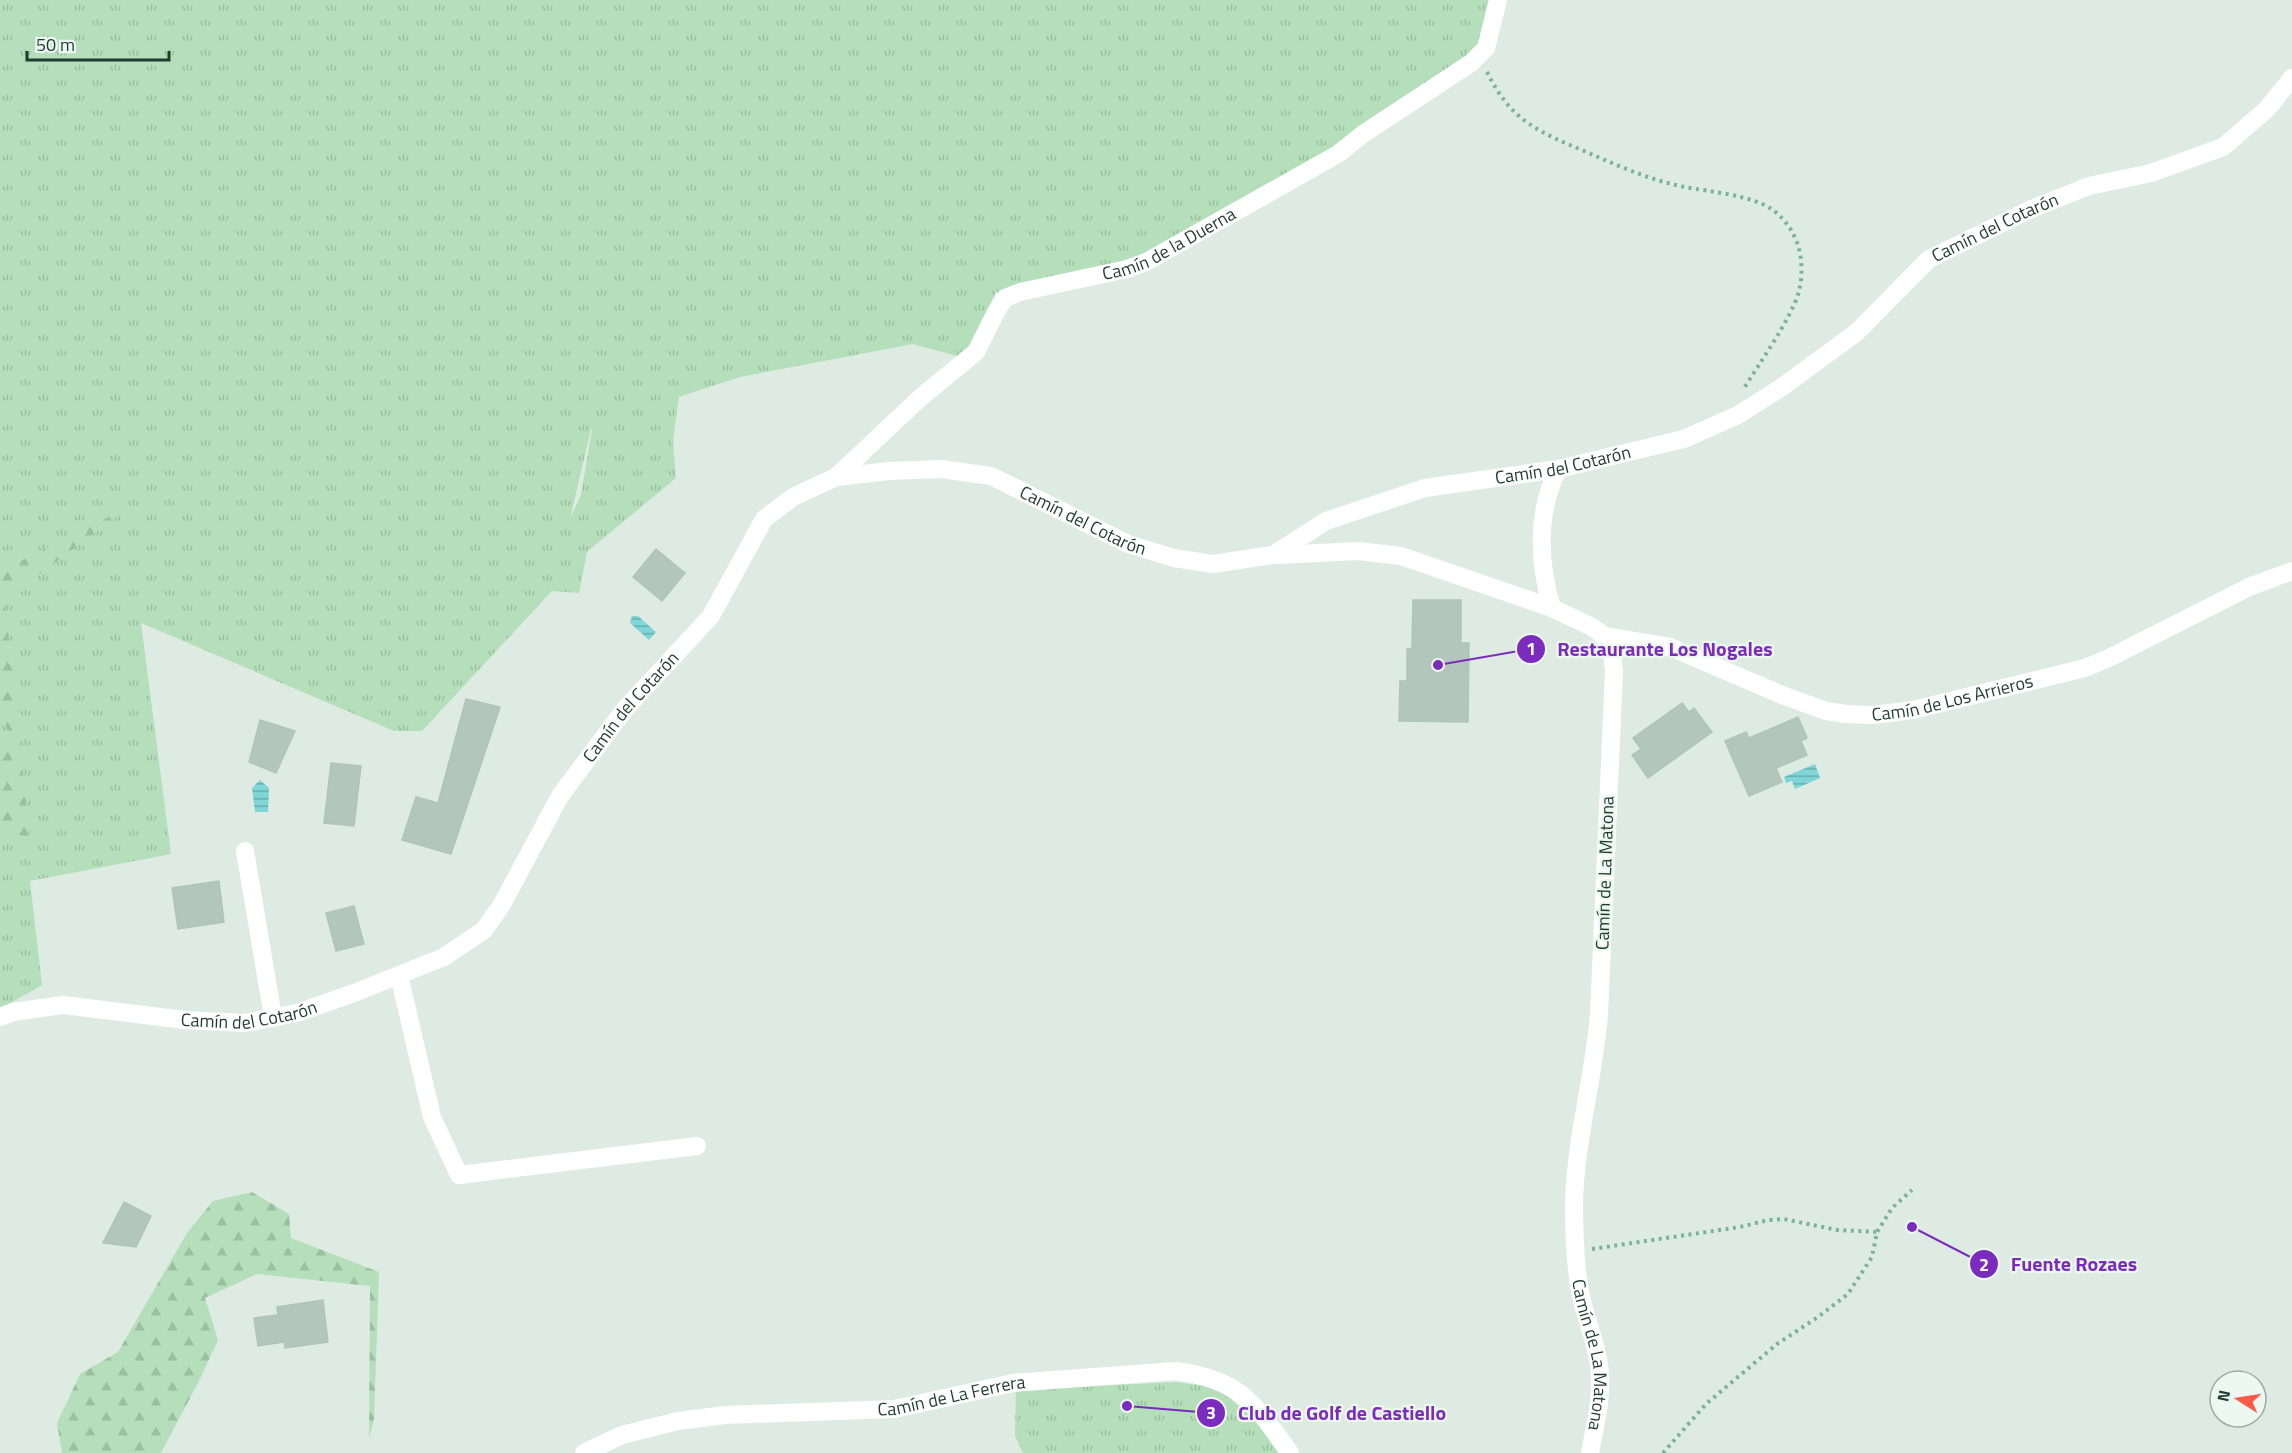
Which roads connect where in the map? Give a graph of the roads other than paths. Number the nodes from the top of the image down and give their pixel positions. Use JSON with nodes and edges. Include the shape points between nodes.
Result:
{"nodes":[{"id":1,"x":1498,"y":0,"type":"edge"},
{"id":2,"x":2292,"y":78,"type":"edge"},
{"id":3,"x":1558,"y":469,"type":"junction"},
{"id":4,"x":836,"y":477,"type":"junction"},
{"id":5,"x":1273,"y":555,"type":"junction"},
{"id":6,"x":2292,"y":571,"type":"edge"},
{"id":7,"x":1552,"y":608,"type":"junction"},
{"id":8,"x":1604,"y":636,"type":"junction"},
{"id":9,"x":245,"y":851,"type":"dead end"},
{"id":10,"x":399,"y":975,"type":"junction"},
{"id":11,"x":0,"y":1017,"type":"edge"},
{"id":12,"x":273,"y":1017,"type":"junction"},
{"id":13,"x":697,"y":1146,"type":"dead end"},
{"id":14,"x":584,"y":1453,"type":"edge"},
{"id":15,"x":1290,"y":1453,"type":"edge"},
{"id":16,"x":1590,"y":1453,"type":"edge"}],
"edges":[{"from":1,"to":4,"type":"street","name":"Camín de la Duerna","via":[[1486,48],[1472,63],[1338,154],[1146,262],[1005,298],[976,352]]},
{"from":2,"to":3,"type":"street","name":"Camín del Cotarón","via":[[2266,109],[2223,147],[2151,173],[2089,186],[1929,259],[1857,332],[1738,415],[1684,439]]},
{"from":3,"to":5,"type":"street","name":"Camín del Cotarón","via":[[1425,488],[1326,521]]},
{"from":3,"to":7,"type":"street","via":[[1549,488],[1541,537],[1545,585]]},
{"from":4,"to":5,"type":"street","name":"Camín del Cotarón","via":[[941,470],[991,476],[1128,544],[1174,558],[1213,564]]},
{"from":4,"to":10,"type":"street","name":"Camín del Cotarón","via":[[792,496],[764,519],[711,616],[625,709],[560,796],[484,930],[444,957]]},
{"from":5,"to":7,"type":"street","via":[[1358,551],[1401,556]]},
{"from":6,"to":8,"type":"street","name":"Camín de Los Arrieros","via":[[2248,587],[2085,668],[1913,710],[1873,715],[1826,711],[1670,647]]},
{"from":7,"to":8,"type":"street"},
{"from":8,"to":16,"type":"street","name":"Camín de La Matona","via":[[1612,653],[1614,671],[1600,1002],[1574,1204],[1581,1297],[1596,1345],[1600,1380]]},
{"from":9,"to":12,"type":"street"},
{"from":10,"to":12,"type":"street","name":"Camín del Cotarón","via":[[297,1013]]},
{"from":10,"to":13,"type":"street","via":[[432,1117],[459,1175]]},
{"from":11,"to":12,"type":"street","name":"Camín del Cotarón","via":[[63,1005],[215,1022],[245,1023]]},
{"from":14,"to":15,"type":"street","name":"Camín de La Ferrera","via":[[622,1435],[678,1421],[725,1415],[894,1409],[1012,1383],[1175,1371],[1220,1380],[1239,1391]]}]}
